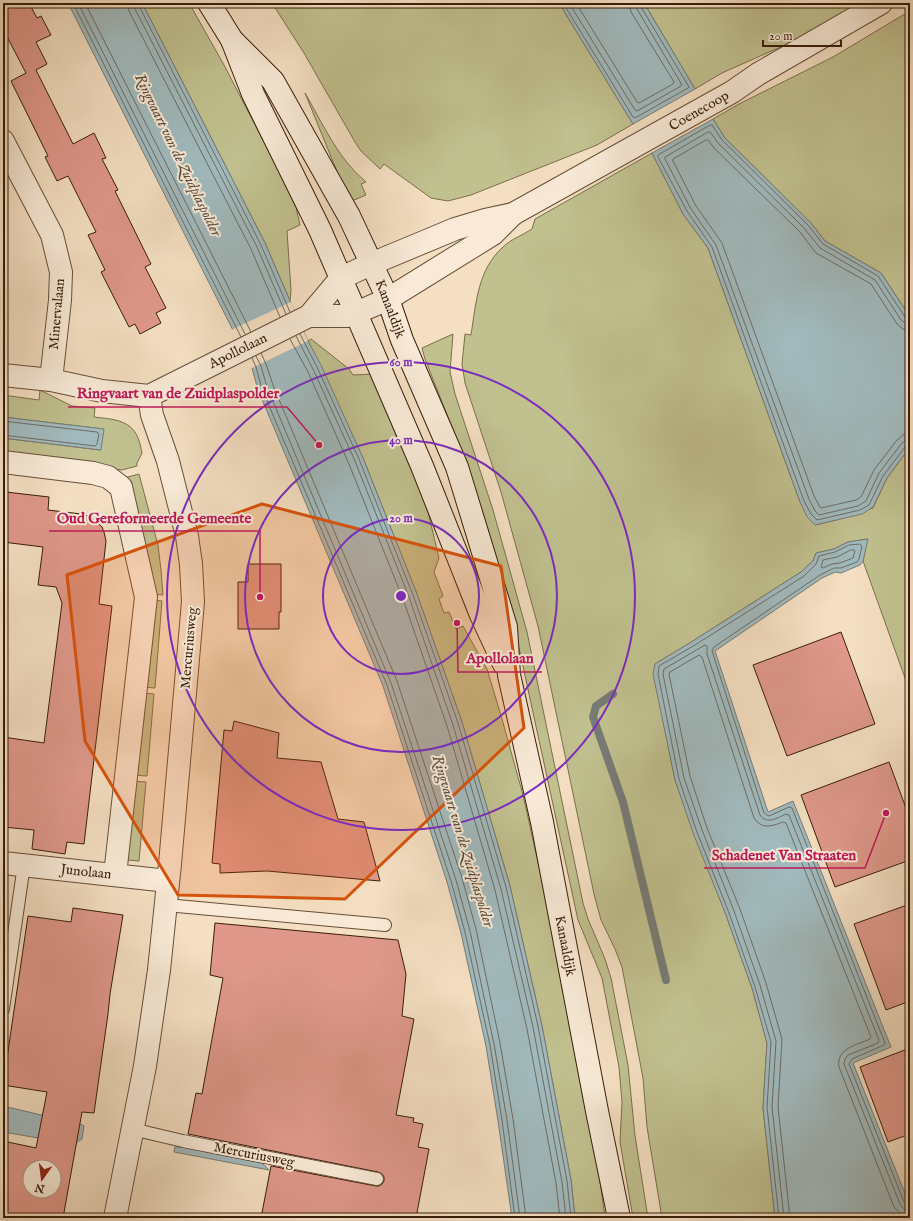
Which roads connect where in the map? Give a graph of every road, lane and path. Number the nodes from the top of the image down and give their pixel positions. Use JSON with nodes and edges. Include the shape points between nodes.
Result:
{"nodes":[{"id":1,"x":209,"y":3,"type":"edge"},
{"id":2,"x":881,"y":3,"type":"edge"},
{"id":3,"x":232,"y":40,"type":"junction"},
{"id":4,"x":3,"y":141,"type":"edge"},
{"id":5,"x":513,"y":214,"type":"junction"},
{"id":6,"x":371,"y":264,"type":"junction"},
{"id":7,"x":341,"y":278,"type":"junction"},
{"id":8,"x":388,"y":299,"type":"junction"},
{"id":9,"x":356,"y":313,"type":"junction"},
{"id":10,"x":304,"y":319,"type":"junction"},
{"id":11,"x":3,"y":375,"type":"edge"},
{"id":12,"x":51,"y":380,"type":"junction"},
{"id":13,"x":149,"y":396,"type":"junction"},
{"id":14,"x":3,"y":462,"type":"edge"},
{"id":15,"x":509,"y":676,"type":"junction"},
{"id":16,"x":13,"y":864,"type":"edge"},
{"id":17,"x":115,"y":875,"type":"junction"},
{"id":18,"x":168,"y":881,"type":"junction"},
{"id":19,"x":166,"y":905,"type":"junction"},
{"id":20,"x":385,"y":925,"type":"dead end"},
{"id":21,"x":3,"y":1009,"type":"edge"},
{"id":22,"x":132,"y":1129,"type":"junction"},
{"id":23,"x":377,"y":1179,"type":"dead end"},
{"id":24,"x":115,"y":1218,"type":"edge"},
{"id":25,"x":619,"y":1218,"type":"edge"}],
"edges":[{"from":1,"to":3,"type":"street","name":"Kanaaldijk"},
{"from":2,"to":5,"type":"street","name":"Coenecoop","via":[[758,74],[732,92]]},
{"from":3,"to":6,"type":"street","name":"Kanaaldijk","via":[[273,81],[349,216]]},
{"from":3,"to":7,"type":"street","name":"Kanaaldijk","via":[[253,94]]},
{"from":4,"to":12,"type":"street","name":"Minervalaan","via":[[52,235],[61,272]]},
{"from":5,"to":6,"type":"street","name":"Coenecoop","via":[[455,229]]},
{"from":5,"to":8,"type":"street","name":"Coenecoop","via":[[492,234]]},
{"from":6,"to":7,"type":"street","name":"Coenecoop"},
{"from":6,"to":8,"type":"street","name":"Kanaaldijk"},
{"from":7,"to":9,"type":"street","name":"Kanaaldijk"},
{"from":7,"to":10,"type":"street","name":"Apollolaan"},
{"from":8,"to":9,"type":"street","name":"Coenecoop"},
{"from":8,"to":15,"type":"street","name":"Kanaaldijk","via":[[402,340],[457,467],[506,627]]},
{"from":9,"to":10,"type":"street","name":"Apollolaan"},
{"from":9,"to":15,"type":"street","name":"Kanaaldijk","via":[[422,466],[481,615]]},
{"from":10,"to":13,"type":"street","name":"Apollolaan"},
{"from":11,"to":12,"type":"street"},
{"from":12,"to":13,"type":"street","via":[[102,391]]},
{"from":13,"to":18,"type":"street","name":"Mercuriusweg","via":[[152,415],[168,461],[187,536],[193,592]]},
{"from":14,"to":17,"type":"street","via":[[93,472],[108,477],[120,487],[146,597]]},
{"from":15,"to":25,"type":"street","name":"Kanaaldijk","via":[[542,822]]},
{"from":16,"to":17,"type":"street","name":"Junolaan"},
{"from":16,"to":21,"type":"lane"},
{"from":17,"to":18,"type":"street","name":"Junolaan"},
{"from":18,"to":19,"type":"street","name":"Mercuriusweg"},
{"from":19,"to":20,"type":"lane"},
{"from":19,"to":22,"type":"street","name":"Mercuriusweg","via":[[145,1066]]},
{"from":22,"to":23,"type":"lane","name":"Mercuriusweg"},
{"from":22,"to":24,"type":"street","name":"Mercuriusweg"}]}
